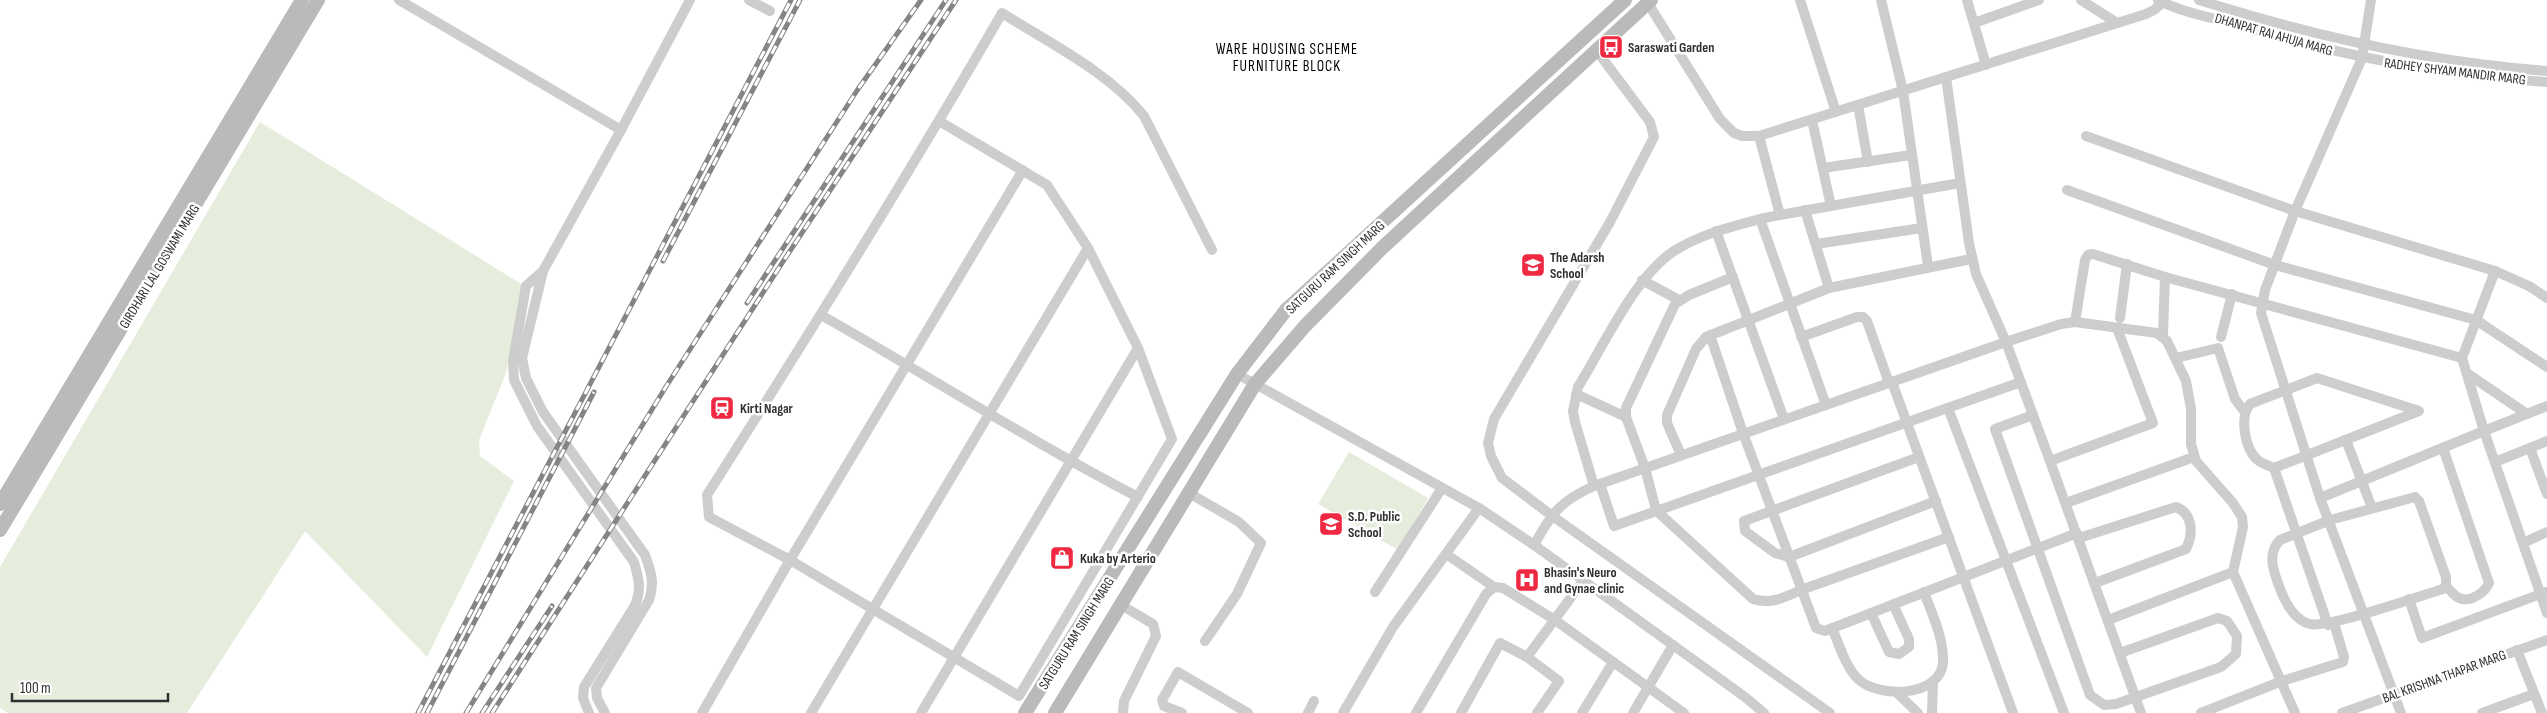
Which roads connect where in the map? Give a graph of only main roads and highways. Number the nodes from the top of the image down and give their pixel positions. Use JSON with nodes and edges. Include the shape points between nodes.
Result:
{"nodes":[{"id":1,"x":302,"y":0,"type":"edge"},
{"id":2,"x":318,"y":0,"type":"edge"},
{"id":3,"x":1626,"y":0,"type":"edge"},
{"id":4,"x":1648,"y":1,"type":"edge"},
{"id":5,"x":0,"y":504,"type":"edge"},
{"id":6,"x":0,"y":530,"type":"edge"},
{"id":7,"x":1028,"y":708,"type":"edge"},
{"id":8,"x":1055,"y":713,"type":"edge"}],
"edges":[{"from":1,"to":5,"type":"main road","name":"GIRDHARI LAL GOSWAMI MARG"},
{"from":2,"to":6,"type":"main road","name":"GIRDHARI LAL GOSWAMI MARG"},
{"from":3,"to":7,"type":"main road","name":"SATGURU RAM SINGH MARG","via":[[1286,310],[1237,374]]},
{"from":4,"to":8,"type":"main road","name":"SATGURU RAM SINGH MARG","via":[[1382,248],[1305,326],[1255,384]]}]}
